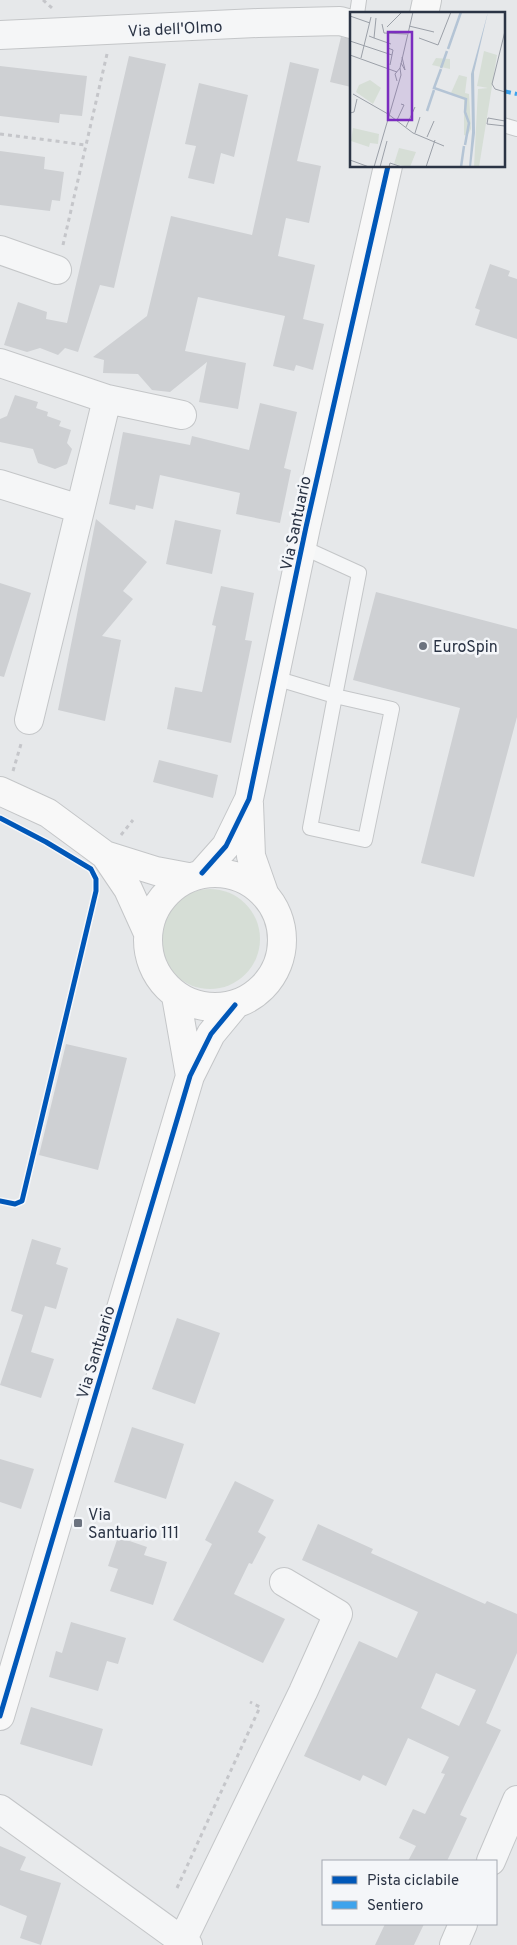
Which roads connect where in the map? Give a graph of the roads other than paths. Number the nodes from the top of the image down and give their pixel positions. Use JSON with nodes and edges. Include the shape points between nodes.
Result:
{"nodes":[{"id":1,"x":350,"y":24,"type":"edge"},
{"id":2,"x":0,"y":36,"type":"edge"},
{"id":3,"x":504,"y":125,"type":"edge"},
{"id":4,"x":517,"y":129,"type":"edge"},
{"id":5,"x":388,"y":168,"type":"edge"},
{"id":6,"x":0,"y":250,"type":"edge"},
{"id":7,"x":57,"y":270,"type":"road end"},
{"id":8,"x":0,"y":363,"type":"edge"},
{"id":9,"x":107,"y":399,"type":"junction"},
{"id":10,"x":182,"y":415,"type":"dead end"},
{"id":11,"x":0,"y":484,"type":"edge"},
{"id":12,"x":80,"y":509,"type":"junction"},
{"id":13,"x":302,"y":547,"type":"junction"},
{"id":14,"x":274,"y":678,"type":"junction"},
{"id":15,"x":335,"y":696,"type":"junction"},
{"id":16,"x":28,"y":720,"type":"road end"},
{"id":17,"x":5,"y":785,"type":"edge"},
{"id":18,"x":249,"y":799,"type":"junction"},
{"id":19,"x":105,"y":854,"type":"junction"},
{"id":20,"x":195,"y":875,"type":"junction"},
{"id":21,"x":264,"y":893,"type":"junction"},
{"id":22,"x":147,"y":931,"type":"junction"},
{"id":23,"x":176,"y":996,"type":"junction"},
{"id":24,"x":235,"y":1005,"type":"junction"},
{"id":25,"x":190,"y":1076,"type":"junction"},
{"id":26,"x":284,"y":1582,"type":"dead end"},
{"id":27,"x":0,"y":1716,"type":"edge"},
{"id":28,"x":517,"y":1800,"type":"edge"},
{"id":29,"x":0,"y":1809,"type":"edge"},
{"id":30,"x":490,"y":1860,"type":"edge"},
{"id":31,"x":463,"y":1925,"type":"edge"},
{"id":32,"x":185,"y":1943,"type":"edge"},
{"id":33,"x":454,"y":1945,"type":"edge"}],
"edges":[{"from":1,"to":2,"type":"street","name":"Via dell'Olmo","via":[[258,23]]},
{"from":3,"to":4,"type":"lane"},
{"from":5,"to":13,"type":"street","name":"Via Santuario"},
{"from":6,"to":7,"type":"street"},
{"from":8,"to":9,"type":"street"},
{"from":9,"to":10,"type":"street"},
{"from":9,"to":12,"type":"street"},
{"from":11,"to":12,"type":"street"},
{"from":12,"to":16,"type":"street"},
{"from":13,"to":14,"type":"street","name":"Via Santuario"},
{"from":13,"to":15,"type":"lane","via":[[359,574]]},
{"from":14,"to":15,"type":"lane"},
{"from":14,"to":18,"type":"street","name":"Via Santuario"},
{"from":15,"to":15,"type":"lane","via":[[310,828],[365,840],[392,709]]},
{"from":17,"to":19,"type":"street"},
{"from":18,"to":20,"type":"street","name":"Via Santuario","via":[[226,846]]},
{"from":18,"to":21,"type":"street","name":"Via Santuario","via":[[251,856]]},
{"from":19,"to":20,"type":"street","via":[[156,871]]},
{"from":19,"to":22,"type":"street","via":[[128,889]]},
{"from":20,"to":21,"type":"street","via":[[224,872],[246,879]]},
{"from":20,"to":22,"type":"street","via":[[168,890],[154,909]]},
{"from":21,"to":24,"type":"street","via":[[277,912],[283,934],[281,957],[271,978],[256,994]]},
{"from":22,"to":23,"type":"street","via":[[148,956],[158,979]]},
{"from":23,"to":24,"type":"street","via":[[195,1005],[215,1008]]},
{"from":23,"to":25,"type":"street","name":"Via Santuario"},
{"from":24,"to":25,"type":"street","name":"Via Santuario","via":[[211,1034]]},
{"from":25,"to":27,"type":"street","name":"Via Santuario"},
{"from":26,"to":32,"type":"street","via":[[338,1614]]},
{"from":28,"to":30,"type":"street"},
{"from":29,"to":32,"type":"street"},
{"from":31,"to":33,"type":"street"}]}
